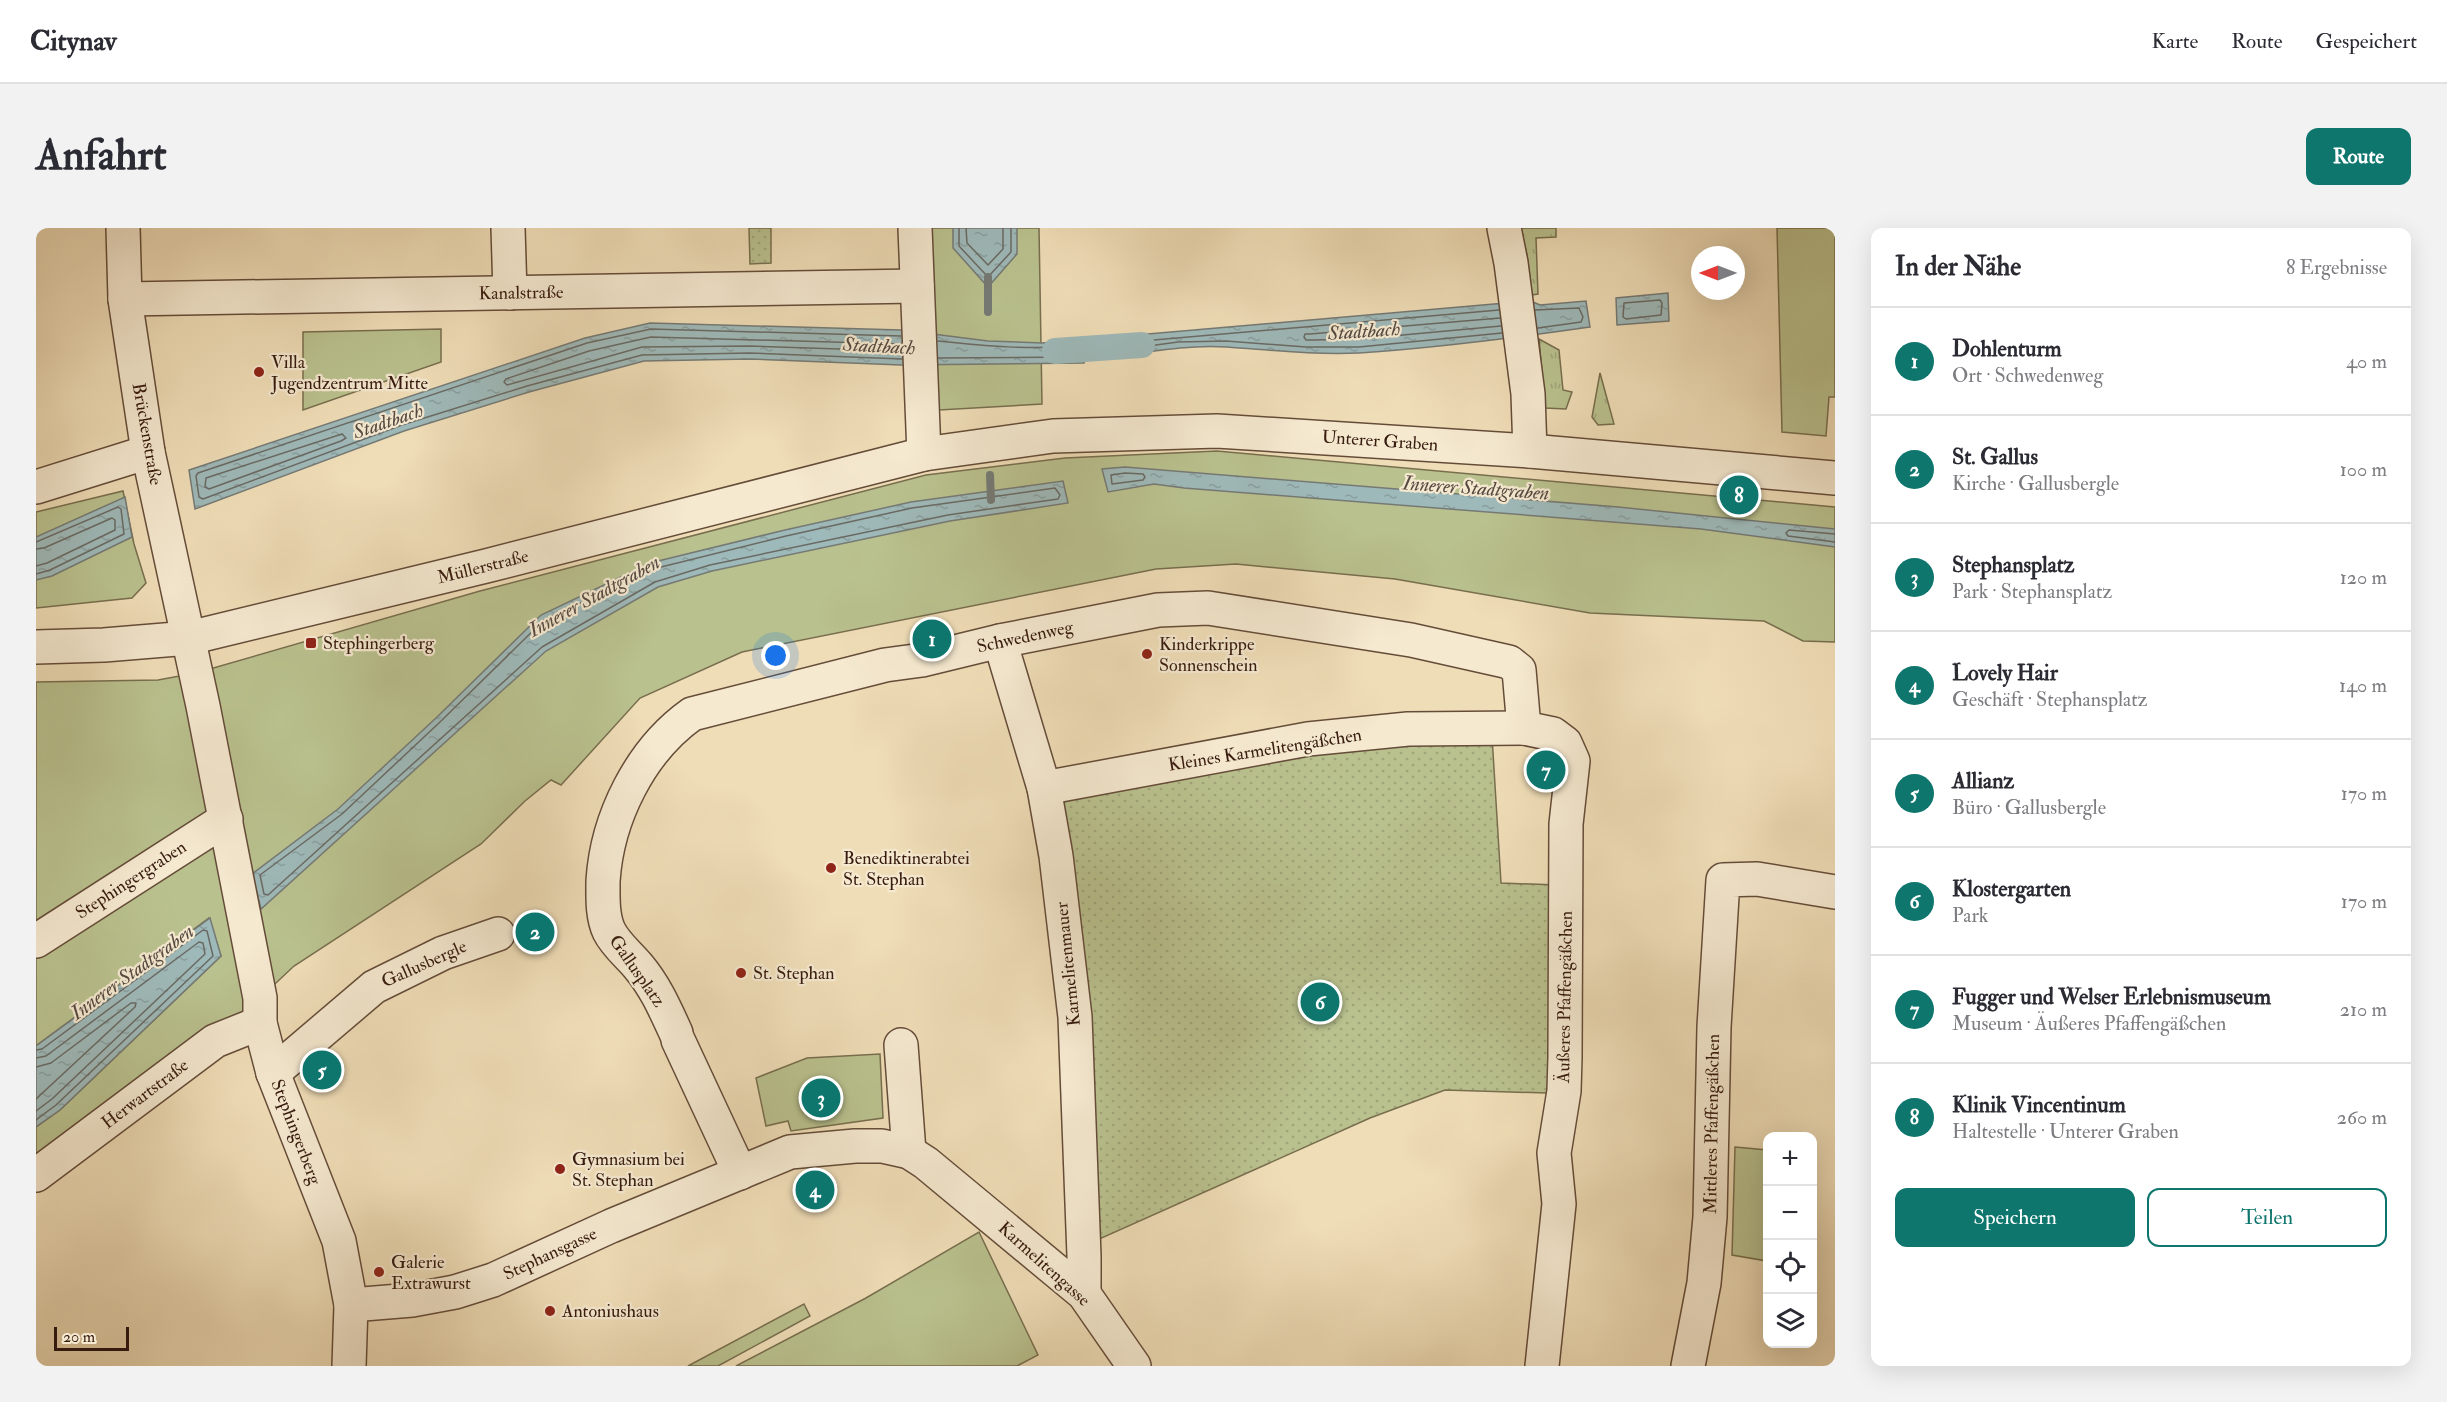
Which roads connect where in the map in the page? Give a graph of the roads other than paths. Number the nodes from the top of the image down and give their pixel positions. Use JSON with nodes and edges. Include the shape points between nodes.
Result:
{"nodes":[{"id":1,"x":123,"y":228,"type":"edge"},
{"id":2,"x":508,"y":228,"type":"edge"},
{"id":3,"x":915,"y":228,"type":"edge"},
{"id":4,"x":1504,"y":228,"type":"edge"},
{"id":5,"x":917,"y":286,"type":"junction"},
{"id":6,"x":510,"y":293,"type":"junction"},
{"id":7,"x":125,"y":299,"type":"junction"},
{"id":8,"x":1530,"y":450,"type":"junction"},
{"id":9,"x":148,"y":452,"type":"junction"},
{"id":10,"x":924,"y":454,"type":"junction"},
{"id":11,"x":1835,"y":478,"type":"edge"},
{"id":12,"x":36,"y":487,"type":"edge"},
{"id":13,"x":189,"y":638,"type":"junction"},
{"id":14,"x":1000,"y":641,"type":"junction"},
{"id":15,"x":36,"y":647,"type":"edge"},
{"id":16,"x":1524,"y":728,"type":"junction"},
{"id":17,"x":1044,"y":788,"type":"junction"},
{"id":18,"x":226,"y":819,"type":"junction"},
{"id":19,"x":604,"y":871,"type":"joint"},
{"id":20,"x":1835,"y":892,"type":"edge"},
{"id":21,"x":498,"y":934,"type":"dead end"},
{"id":22,"x":36,"y":941,"type":"edge"},
{"id":23,"x":260,"y":1023,"type":"junction"},
{"id":24,"x":901,"y":1045,"type":"dead end"},
{"id":25,"x":273,"y":1073,"type":"junction"},
{"id":26,"x":909,"y":1152,"type":"junction"},
{"id":27,"x":740,"y":1173,"type":"junction"},
{"id":28,"x":36,"y":1175,"type":"edge"},
{"id":29,"x":1084,"y":1294,"type":"junction"},
{"id":30,"x":351,"y":1305,"type":"junction"},
{"id":31,"x":349,"y":1366,"type":"edge"},
{"id":32,"x":1134,"y":1366,"type":"edge"},
{"id":33,"x":1542,"y":1366,"type":"edge"},
{"id":34,"x":1688,"y":1366,"type":"edge"}],
"edges":[{"from":1,"to":7,"type":"street","name":"Brückenstraße"},
{"from":2,"to":6,"type":"street"},
{"from":3,"to":5,"type":"street"},
{"from":4,"to":8,"type":"street","via":[[1530,413]]},
{"from":5,"to":6,"type":"street","name":"Kanalstraße"},
{"from":5,"to":10,"type":"street"},
{"from":6,"to":7,"type":"street","name":"Kanalstraße"},
{"from":7,"to":9,"type":"street","name":"Brückenstraße"},
{"from":8,"to":10,"type":"street","name":"Unterer Graben","via":[[1217,431],[1053,436]]},
{"from":8,"to":11,"type":"street","name":"Unterer Graben"},
{"from":9,"to":12,"type":"street"},
{"from":9,"to":13,"type":"street","name":"Brückenstraße"},
{"from":10,"to":13,"type":"street","name":"Müllerstraße"},
{"from":13,"to":15,"type":"street","name":"Müllerstraße"},
{"from":13,"to":18,"type":"street","name":"Stephingerberg"},
{"from":14,"to":16,"type":"street","name":"Schwedenweg","via":[[1158,610],[1208,608],[1411,640],[1509,662],[1519,670]]},
{"from":14,"to":17,"type":"street","name":"Karmelitenmauer"},
{"from":14,"to":19,"type":"street","name":"Schwedenweg","via":[[885,665],[693,714],[654,749],[636,778],[607,844]]},
{"from":16,"to":17,"type":"street","name":"Kleines Karmelitengäßchen","via":[[1408,729],[1308,739]]},
{"from":16,"to":33,"type":"street","name":"Äußeres Pfaffengäßchen","via":[[1553,734],[1565,743],[1573,761],[1566,824],[1565,1068],[1554,1153],[1558,1204]]},
{"from":17,"to":29,"type":"street","name":"Karmelitenmauer","via":[[1056,856],[1074,1017]]},
{"from":18,"to":22,"type":"street","name":"Stephingergraben"},
{"from":18,"to":23,"type":"street","name":"Stephingerberg","via":[[260,998]]},
{"from":19,"to":27,"type":"street","name":"Gallusplatz","via":[[604,913],[609,930],[658,994]]},
{"from":20,"to":34,"type":"street","name":"Mittleres Pfaffengäßchen","via":[[1757,879],[1723,880],[1714,1027],[1710,1217],[1704,1283]]},
{"from":21,"to":25,"type":"street","name":"Gallusbergle","via":[[443,953],[374,987]]},
{"from":23,"to":25,"type":"street","name":"Stephingerberg"},
{"from":23,"to":28,"type":"street","name":"Herwartstraße","via":[[215,1041]]},
{"from":24,"to":26,"type":"street"},
{"from":25,"to":30,"type":"street","name":"Stephingerberg","via":[[339,1241]]},
{"from":26,"to":27,"type":"street","name":"Stephansgasse","via":[[882,1146],[814,1149],[790,1152]]},
{"from":26,"to":29,"type":"street","name":"Karmelitengasse","via":[[941,1174]]},
{"from":27,"to":30,"type":"street","name":"Stephansgasse","via":[[493,1280],[412,1300]]},
{"from":29,"to":32,"type":"street","name":"Karmelitengasse"},
{"from":30,"to":31,"type":"street","name":"Stephingerberg"}]}
